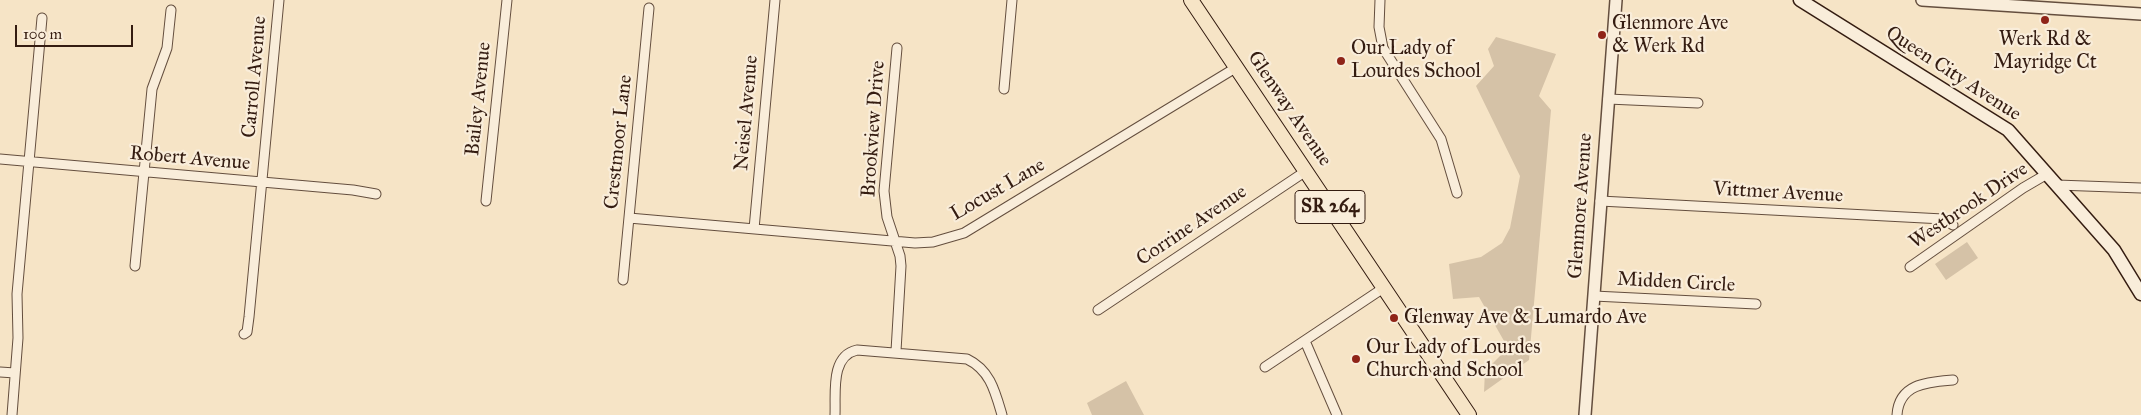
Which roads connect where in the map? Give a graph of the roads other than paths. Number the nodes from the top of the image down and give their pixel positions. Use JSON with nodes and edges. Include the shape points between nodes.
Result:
{"nodes":[{"id":1,"x":279,"y":0,"type":"edge"},
{"id":2,"x":506,"y":0,"type":"edge"},
{"id":3,"x":775,"y":0,"type":"edge"},
{"id":4,"x":1012,"y":0,"type":"edge"},
{"id":5,"x":1191,"y":0,"type":"edge"},
{"id":6,"x":1380,"y":0,"type":"edge"},
{"id":7,"x":1616,"y":0,"type":"edge"},
{"id":8,"x":1800,"y":0,"type":"edge"},
{"id":9,"x":1922,"y":0,"type":"edge"},
{"id":10,"x":2057,"y":4,"type":"edge"},
{"id":11,"x":649,"y":8,"type":"dead end"},
{"id":12,"x":171,"y":10,"type":"dead end"},
{"id":13,"x":2141,"y":14,"type":"edge"},
{"id":14,"x":42,"y":18,"type":"dead end"},
{"id":15,"x":897,"y":48,"type":"dead end"},
{"id":16,"x":1237,"y":67,"type":"junction"},
{"id":17,"x":1004,"y":89,"type":"dead end"},
{"id":18,"x":1608,"y":99,"type":"junction"},
{"id":19,"x":1698,"y":103,"type":"dead end"},
{"id":20,"x":0,"y":159,"type":"edge"},
{"id":21,"x":29,"y":162,"type":"junction"},
{"id":22,"x":1306,"y":171,"type":"junction"},
{"id":23,"x":144,"y":172,"type":"junction"},
{"id":24,"x":2047,"y":174,"type":"junction"},
{"id":25,"x":262,"y":183,"type":"junction"},
{"id":26,"x":2057,"y":184,"type":"junction"},
{"id":27,"x":2141,"y":188,"type":"edge"},
{"id":28,"x":1457,"y":193,"type":"dead end"},
{"id":29,"x":376,"y":194,"type":"dead end"},
{"id":30,"x":486,"y":201,"type":"dead end"},
{"id":31,"x":1600,"y":201,"type":"junction"},
{"id":32,"x":629,"y":218,"type":"junction"},
{"id":33,"x":1953,"y":225,"type":"dead end"},
{"id":34,"x":754,"y":229,"type":"junction"},
{"id":35,"x":894,"y":241,"type":"junction"},
{"id":36,"x":135,"y":266,"type":"dead end"},
{"id":37,"x":1910,"y":267,"type":"dead end"},
{"id":38,"x":623,"y":280,"type":"dead end"},
{"id":39,"x":1384,"y":287,"type":"junction"},
{"id":40,"x":2141,"y":294,"type":"edge"},
{"id":41,"x":1594,"y":296,"type":"junction"},
{"id":42,"x":1756,"y":304,"type":"dead end"},
{"id":43,"x":1098,"y":310,"type":"dead end"},
{"id":44,"x":244,"y":334,"type":"dead end"},
{"id":45,"x":1305,"y":341,"type":"junction"},
{"id":46,"x":896,"y":351,"type":"junction"},
{"id":47,"x":1265,"y":367,"type":"dead end"},
{"id":48,"x":0,"y":372,"type":"edge"},
{"id":49,"x":15,"y":373,"type":"junction"},
{"id":50,"x":1954,"y":380,"type":"dead end"},
{"id":51,"x":12,"y":415,"type":"edge"},
{"id":52,"x":835,"y":415,"type":"edge"},
{"id":53,"x":1002,"y":415,"type":"edge"},
{"id":54,"x":1337,"y":415,"type":"edge"},
{"id":55,"x":1469,"y":415,"type":"edge"},
{"id":56,"x":1585,"y":415,"type":"edge"},
{"id":57,"x":1897,"y":415,"type":"edge"}],
"edges":[{"from":1,"to":25,"type":"street","name":"Carroll Avenue"},
{"from":2,"to":30,"type":"street","name":"Bailey Avenue"},
{"from":3,"to":34,"type":"street","name":"Neisel Avenue"},
{"from":4,"to":17,"type":"street"},
{"from":5,"to":16,"type":"main road","name":"Glenway Avenue","number":"SR 264"},
{"from":6,"to":28,"type":"street","via":[[1378,27],[1383,48],[1441,139]]},
{"from":7,"to":18,"type":"street","name":"Glenmore Avenue"},
{"from":8,"to":24,"type":"main road","name":"Queen City Avenue","via":[[1993,119],[2021,142]]},
{"from":9,"to":10,"type":"street"},
{"from":10,"to":13,"type":"street"},
{"from":11,"to":32,"type":"street","name":"Crestmoor Lane"},
{"from":12,"to":23,"type":"street","via":[[167,48],[152,89]]},
{"from":14,"to":21,"type":"street"},
{"from":15,"to":35,"type":"street","name":"Brookview Drive","via":[[884,190]]},
{"from":16,"to":22,"type":"main road","name":"Glenway Avenue","number":"SR 264"},
{"from":16,"to":35,"type":"street","name":"Locust Lane","via":[[964,233],[932,242]]},
{"from":18,"to":19,"type":"street"},
{"from":18,"to":31,"type":"street","name":"Glenmore Avenue"},
{"from":20,"to":21,"type":"street","name":"Robert Avenue"},
{"from":21,"to":23,"type":"street","name":"Robert Avenue"},
{"from":21,"to":49,"type":"street","via":[[17,294]]},
{"from":22,"to":39,"type":"main road","name":"Glenway Avenue","number":"SR 264"},
{"from":22,"to":43,"type":"street","name":"Corrine Avenue"},
{"from":23,"to":25,"type":"street","name":"Robert Avenue"},
{"from":23,"to":36,"type":"street"},
{"from":24,"to":26,"type":"main road","name":"Queen City Avenue"},
{"from":24,"to":37,"type":"street","name":"Westbrook Drive"},
{"from":25,"to":29,"type":"street","name":"Robert Avenue"},
{"from":25,"to":44,"type":"street","name":"Carroll Avenue","via":[[249,317]]},
{"from":26,"to":27,"type":"street","name":"Westbrook Drive"},
{"from":26,"to":40,"type":"main road","name":"Queen City Avenue","via":[[2114,250]]},
{"from":31,"to":33,"type":"street","name":"Vittmer Avenue","via":[[1943,219]]},
{"from":31,"to":41,"type":"street","name":"Glenmore Avenue"},
{"from":32,"to":34,"type":"street","name":"Locust Lane"},
{"from":32,"to":38,"type":"street","name":"Crestmoor Lane"},
{"from":34,"to":35,"type":"street","name":"Locust Lane"},
{"from":35,"to":46,"type":"street","name":"Brookview Drive","via":[[901,266]]},
{"from":39,"to":45,"type":"street"},
{"from":39,"to":55,"type":"main road","name":"Glenway Avenue","number":"SR 264"},
{"from":41,"to":42,"type":"street","name":"Midden Circle"},
{"from":41,"to":56,"type":"street","name":"Glenmore Avenue"},
{"from":45,"to":47,"type":"street"},
{"from":45,"to":54,"type":"street"},
{"from":46,"to":52,"type":"street","via":[[857,350],[843,357],[838,368]]},
{"from":46,"to":53,"type":"street","via":[[959,357],[976,363],[988,376]]},
{"from":48,"to":49,"type":"street"},
{"from":49,"to":51,"type":"street"},
{"from":50,"to":57,"type":"street","via":[[1927,382],[1913,387],[1902,398]]}]}
